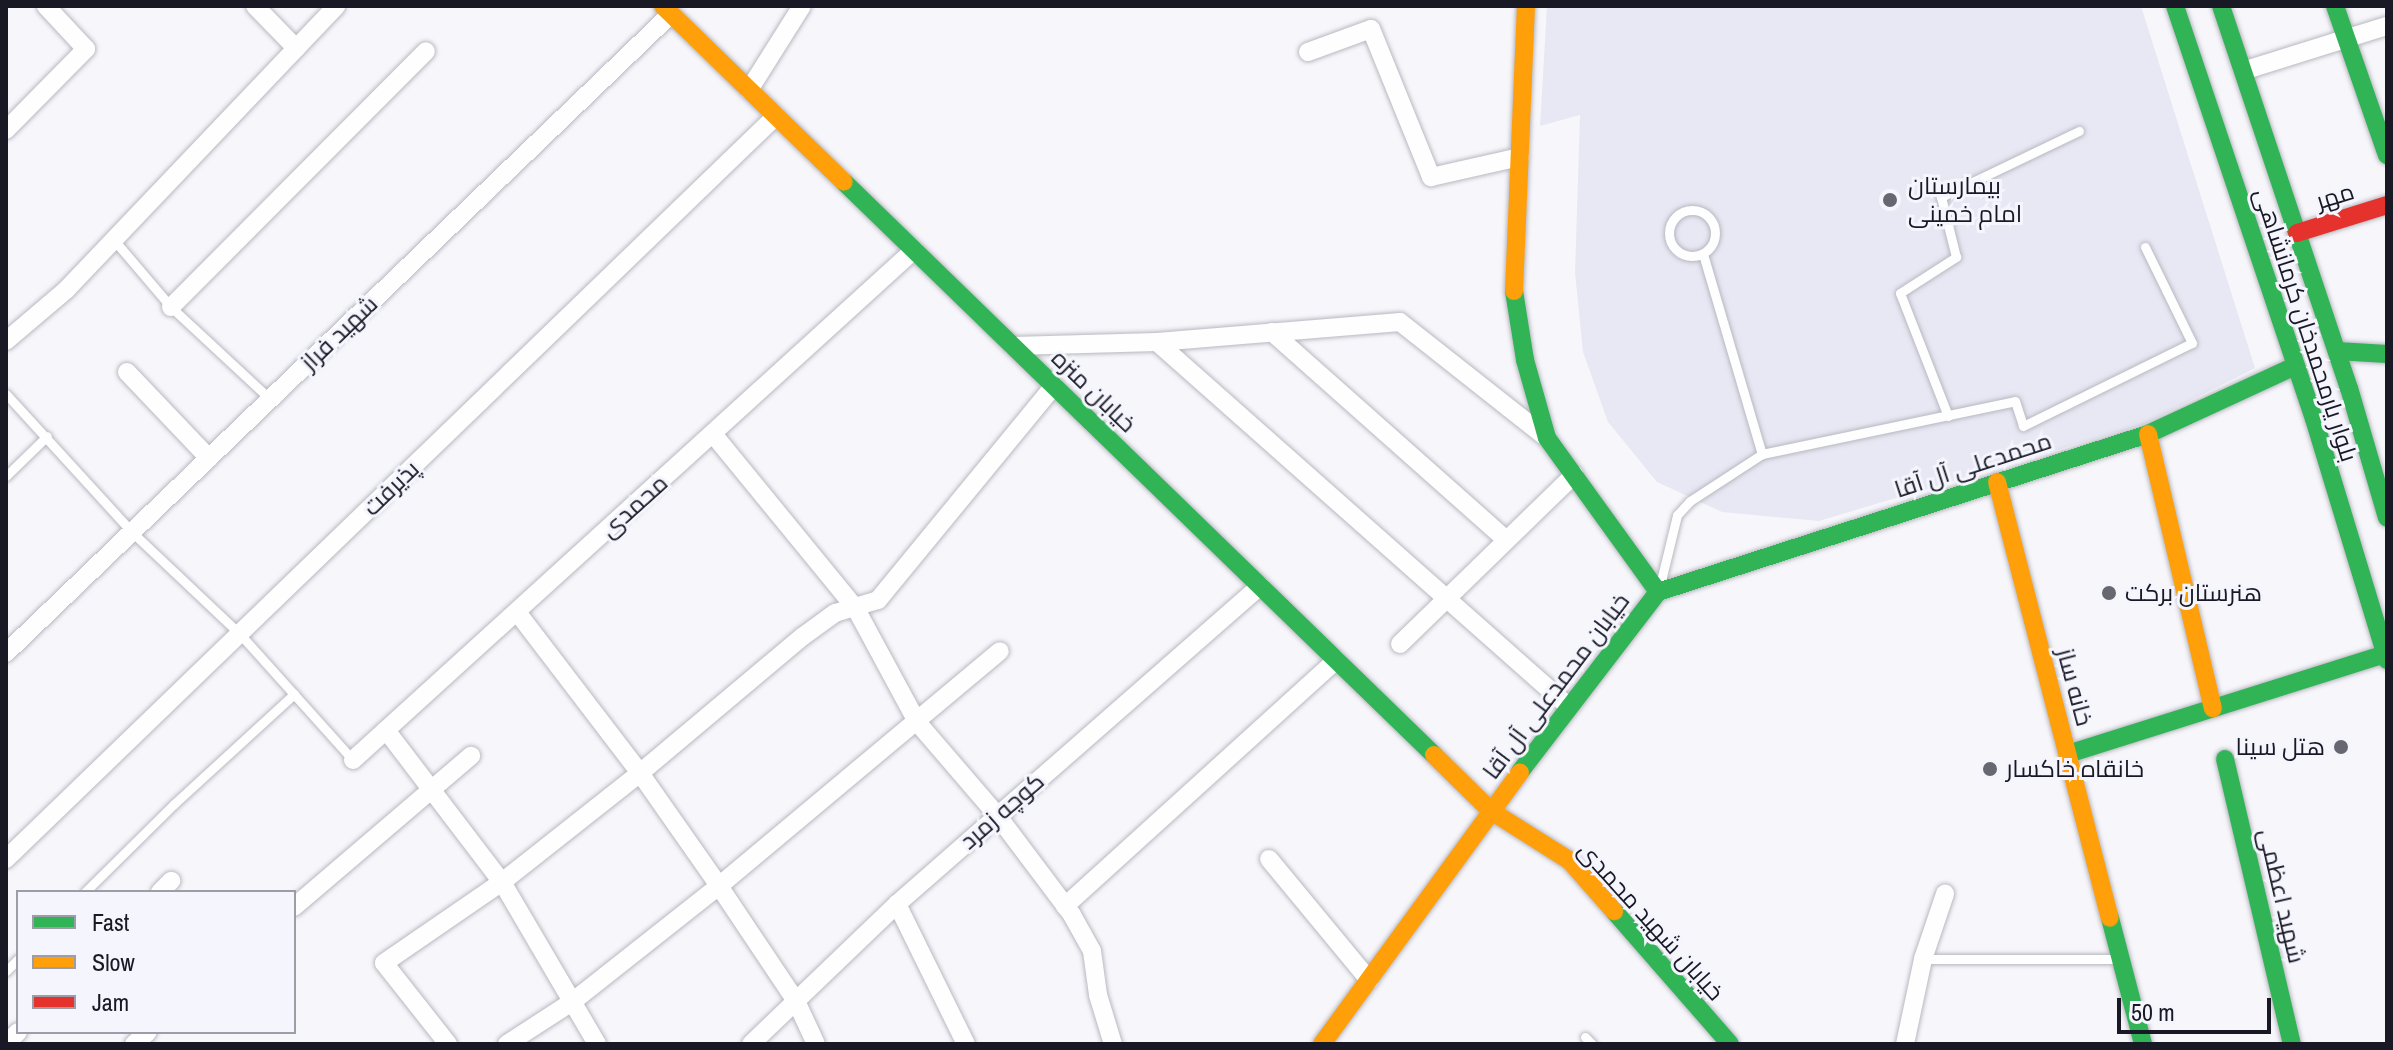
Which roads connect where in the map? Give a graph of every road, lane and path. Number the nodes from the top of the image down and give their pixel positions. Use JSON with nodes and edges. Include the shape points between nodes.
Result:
{"nodes":[{"id":1,"x":46,"y":6,"type":"edge"},
{"id":2,"x":255,"y":6,"type":"edge"},
{"id":3,"x":336,"y":6,"type":"edge"},
{"id":4,"x":802,"y":6,"type":"edge"},
{"id":5,"x":1526,"y":6,"type":"edge"},
{"id":6,"x":2175,"y":6,"type":"edge"},
{"id":7,"x":2221,"y":6,"type":"edge"},
{"id":8,"x":2335,"y":6,"type":"edge"},
{"id":9,"x":667,"y":10,"type":"edge"},
{"id":10,"x":2387,"y":26,"type":"edge"},
{"id":11,"x":2346,"y":39,"type":"junction"},
{"id":12,"x":296,"y":48,"type":"junction"},
{"id":13,"x":426,"y":51,"type":"dead end"},
{"id":14,"x":1308,"y":52,"type":"dead end"},
{"id":15,"x":2243,"y":71,"type":"junction"},
{"id":16,"x":749,"y":90,"type":"junction"},
{"id":17,"x":776,"y":116,"type":"junction"},
{"id":18,"x":6,"y":130,"type":"edge"},
{"id":19,"x":2079,"y":131,"type":"dead end"},
{"id":20,"x":2387,"y":155,"type":"edge"},
{"id":21,"x":1520,"y":157,"type":"junction"},
{"id":22,"x":2387,"y":205,"type":"edge"},
{"id":23,"x":2297,"y":233,"type":"junction"},
{"id":24,"x":114,"y":240,"type":"junction"},
{"id":25,"x":2145,"y":247,"type":"dead end"},
{"id":26,"x":914,"y":250,"type":"junction"},
{"id":27,"x":1703,"y":254,"type":"junction"},
{"id":28,"x":171,"y":307,"type":"junction"},
{"id":29,"x":1272,"y":332,"type":"junction"},
{"id":30,"x":6,"y":341,"type":"edge"},
{"id":31,"x":1157,"y":342,"type":"junction"},
{"id":32,"x":1013,"y":346,"type":"junction"},
{"id":33,"x":2337,"y":351,"type":"junction"},
{"id":34,"x":2387,"y":354,"type":"edge"},
{"id":35,"x":2295,"y":366,"type":"junction"},
{"id":36,"x":127,"y":372,"type":"dead end"},
{"id":37,"x":1054,"y":386,"type":"junction"},
{"id":38,"x":6,"y":394,"type":"edge"},
{"id":39,"x":270,"y":399,"type":"junction"},
{"id":40,"x":1948,"y":416,"type":"junction"},
{"id":41,"x":713,"y":434,"type":"junction"},
{"id":42,"x":2148,"y":434,"type":"junction"},
{"id":43,"x":47,"y":436,"type":"junction"},
{"id":44,"x":1547,"y":438,"type":"junction"},
{"id":45,"x":1762,"y":454,"type":"junction"},
{"id":46,"x":209,"y":458,"type":"junction"},
{"id":47,"x":1574,"y":475,"type":"junction"},
{"id":48,"x":6,"y":476,"type":"edge"},
{"id":49,"x":1997,"y":482,"type":"junction"},
{"id":50,"x":2387,"y":518,"type":"edge"},
{"id":51,"x":132,"y":532,"type":"junction"},
{"id":52,"x":1506,"y":540,"type":"junction"},
{"id":53,"x":1260,"y":586,"type":"junction"},
{"id":54,"x":1658,"y":592,"type":"junction"},
{"id":55,"x":1445,"y":598,"type":"junction"},
{"id":56,"x":856,"y":609,"type":"junction"},
{"id":57,"x":517,"y":612,"type":"junction"},
{"id":58,"x":240,"y":634,"type":"junction"},
{"id":59,"x":1400,"y":644,"type":"dead end"},
{"id":60,"x":1000,"y":651,"type":"dead end"},
{"id":61,"x":6,"y":653,"type":"edge"},
{"id":62,"x":2386,"y":657,"type":"edge"},
{"id":63,"x":1336,"y":660,"type":"junction"},
{"id":64,"x":294,"y":694,"type":"junction"},
{"id":65,"x":1568,"y":706,"type":"junction"},
{"id":66,"x":2213,"y":708,"type":"junction"},
{"id":67,"x":917,"y":722,"type":"junction"},
{"id":68,"x":386,"y":730,"type":"junction"},
{"id":69,"x":2068,"y":754,"type":"junction"},
{"id":70,"x":471,"y":756,"type":"dead end"},
{"id":71,"x":2225,"y":759,"type":"dead end"},
{"id":72,"x":353,"y":760,"type":"joint"},
{"id":73,"x":640,"y":773,"type":"junction"},
{"id":74,"x":431,"y":789,"type":"junction"},
{"id":75,"x":1491,"y":811,"type":"junction"},
{"id":76,"x":997,"y":815,"type":"junction"},
{"id":77,"x":6,"y":859,"type":"edge"},
{"id":78,"x":1269,"y":859,"type":"dead end"},
{"id":79,"x":502,"y":882,"type":"junction"},
{"id":80,"x":719,"y":886,"type":"junction"},
{"id":81,"x":87,"y":890,"type":"edge"},
{"id":82,"x":1945,"y":894,"type":"dead end"},
{"id":83,"x":897,"y":904,"type":"junction"},
{"id":84,"x":296,"y":905,"type":"edge"},
{"id":85,"x":1065,"y":906,"type":"junction"},
{"id":86,"x":1923,"y":959,"type":"junction"},
{"id":87,"x":2121,"y":959,"type":"junction"},
{"id":88,"x":1369,"y":980,"type":"junction"},
{"id":89,"x":796,"y":1001,"type":"junction"},
{"id":90,"x":572,"y":1002,"type":"junction"},
{"id":91,"x":448,"y":1044,"type":"edge"},
{"id":92,"x":507,"y":1044,"type":"edge"},
{"id":93,"x":597,"y":1044,"type":"edge"},
{"id":94,"x":751,"y":1044,"type":"edge"},
{"id":95,"x":816,"y":1044,"type":"edge"},
{"id":96,"x":966,"y":1044,"type":"edge"},
{"id":97,"x":1113,"y":1044,"type":"edge"},
{"id":98,"x":1322,"y":1044,"type":"edge"},
{"id":99,"x":1730,"y":1044,"type":"edge"},
{"id":100,"x":1905,"y":1044,"type":"edge"},
{"id":101,"x":2143,"y":1044,"type":"edge"},
{"id":102,"x":2292,"y":1044,"type":"edge"}],
"edges":[{"from":1,"to":18,"type":"street","via":[[86,49]]},
{"from":2,"to":12,"type":"street"},
{"from":3,"to":12,"type":"street"},
{"from":4,"to":16,"type":"street"},
{"from":5,"to":21,"type":"street","name":"خیابان محمدعلی آل آقا"},
{"from":6,"to":35,"type":"street","name":"بلوار یارمحمدخان کرمانشاهی"},
{"from":7,"to":15,"type":"street","name":"بلوار یارمحمدخان کرمانشاهی"},
{"from":8,"to":11,"type":"street"},
{"from":9,"to":16,"type":"street","name":"خیابان منزه"},
{"from":9,"to":39,"type":"street","name":"شهید فراز"},
{"from":10,"to":11,"type":"street"},
{"from":11,"to":15,"type":"street"},
{"from":11,"to":20,"type":"street"},
{"from":12,"to":24,"type":"street"},
{"from":13,"to":28,"type":"street"},
{"from":14,"to":21,"type":"street","via":[[1371,29],[1431,177]]},
{"from":15,"to":23,"type":"street","name":"بلوار یارمحمدخان کرمانشاهی"},
{"from":16,"to":17,"type":"street","name":"خیابان منزه"},
{"from":17,"to":26,"type":"street","name":"خیابان منزه"},
{"from":17,"to":58,"type":"street","name":"پذیرفت"},
{"from":19,"to":40,"type":"lane","via":[[1941,197],[1956,257],[1900,293]]},
{"from":21,"to":44,"type":"street","name":"خیابان محمدعلی آل آقا","via":[[1514,300]]},
{"from":22,"to":23,"type":"street","name":"مهر"},
{"from":23,"to":33,"type":"street","name":"بلوار یارمحمدخان کرمانشاهی"},
{"from":24,"to":28,"type":"lane"},
{"from":24,"to":30,"type":"street"},
{"from":25,"to":40,"type":"lane","via":[[2192,343],[2023,426],[2015,401]]},
{"from":26,"to":32,"type":"street","name":"خیابان منزه"},
{"from":26,"to":41,"type":"street","name":"محمدی"},
{"from":27,"to":27,"type":"lane","via":[[1714,242],[1715,226],[1705,214],[1682,213],[1669,232],[1674,248],[1687,256]]},
{"from":27,"to":45,"type":"lane"},
{"from":28,"to":39,"type":"lane"},
{"from":29,"to":31,"type":"street"},
{"from":29,"to":44,"type":"street","via":[[1400,322]]},
{"from":29,"to":52,"type":"street"},
{"from":31,"to":32,"type":"street"},
{"from":31,"to":55,"type":"street"},
{"from":32,"to":37,"type":"street","name":"خیابان منزه"},
{"from":33,"to":34,"type":"street"},
{"from":33,"to":50,"type":"street","name":"بلوار یارمحمدخان کرمانشاهی"},
{"from":35,"to":42,"type":"street","name":"محمدعلی آل آقا"},
{"from":35,"to":62,"type":"street","name":"بلوار یارمحمدخان کرمانشاهی"},
{"from":36,"to":46,"type":"street"},
{"from":37,"to":53,"type":"street","name":"خیابان منزه"},
{"from":37,"to":56,"type":"street","via":[[878,600]]},
{"from":38,"to":43,"type":"lane"},
{"from":39,"to":46,"type":"street","name":"شهید فراز"},
{"from":40,"to":45,"type":"lane"},
{"from":41,"to":56,"type":"street"},
{"from":41,"to":57,"type":"street","name":"محمدی"},
{"from":42,"to":49,"type":"street","name":"محمدعلی آل آقا"},
{"from":42,"to":66,"type":"street"},
{"from":43,"to":48,"type":"lane"},
{"from":43,"to":51,"type":"lane"},
{"from":44,"to":47,"type":"street","name":"خیابان محمدعلی آل آقا"},
{"from":45,"to":54,"type":"lane","via":[[1677,515]]},
{"from":46,"to":51,"type":"street","name":"شهید فراز"},
{"from":47,"to":52,"type":"street"},
{"from":47,"to":54,"type":"street","name":"خیابان محمدعلی آل آقا"},
{"from":49,"to":54,"type":"street","name":"محمدعلی آل آقا"},
{"from":49,"to":69,"type":"street","name":"خانه ساز"},
{"from":51,"to":58,"type":"lane"},
{"from":51,"to":61,"type":"street","name":"شهید فراز"},
{"from":52,"to":55,"type":"street"},
{"from":53,"to":63,"type":"street","name":"خیابان منزه"},
{"from":53,"to":76,"type":"street","name":"کوچه زمرد"},
{"from":54,"to":65,"type":"street","name":"خیابان محمدعلی آل آقا"},
{"from":55,"to":59,"type":"street"},
{"from":55,"to":65,"type":"street"},
{"from":56,"to":67,"type":"street"},
{"from":56,"to":73,"type":"street","via":[[835,613],[802,637]]},
{"from":57,"to":68,"type":"street","name":"محمدی"},
{"from":57,"to":73,"type":"street"},
{"from":58,"to":64,"type":"lane"},
{"from":58,"to":77,"type":"street","name":"پذیرفت"},
{"from":60,"to":67,"type":"street"},
{"from":62,"to":66,"type":"street"},
{"from":63,"to":75,"type":"street","name":"خیابان منزه"},
{"from":63,"to":85,"type":"street"},
{"from":64,"to":72,"type":"lane"},
{"from":64,"to":81,"type":"lane"},
{"from":65,"to":75,"type":"street","name":"خیابان محمدعلی آل آقا"},
{"from":66,"to":69,"type":"street"},
{"from":67,"to":76,"type":"street"},
{"from":67,"to":80,"type":"street"},
{"from":68,"to":72,"type":"street","name":"محمدی"},
{"from":68,"to":74,"type":"street"},
{"from":69,"to":87,"type":"street","name":"خانه ساز"},
{"from":70,"to":74,"type":"street"},
{"from":71,"to":102,"type":"street","name":"شهید اعظمی"},
{"from":73,"to":79,"type":"street"},
{"from":73,"to":80,"type":"street"},
{"from":74,"to":79,"type":"street"},
{"from":74,"to":84,"type":"street"},
{"from":75,"to":88,"type":"street","name":"خیابان محمدعلی آل آقا"},
{"from":75,"to":99,"type":"street","name":"خیابان شهید محمدی","via":[[1570,861]]},
{"from":76,"to":83,"type":"street","name":"کوچه زمرد"},
{"from":76,"to":85,"type":"street"},
{"from":78,"to":88,"type":"street"},
{"from":79,"to":90,"type":"street"},
{"from":79,"to":91,"type":"street","via":[[384,963]]},
{"from":80,"to":89,"type":"street"},
{"from":80,"to":90,"type":"street"},
{"from":82,"to":86,"type":"street"},
{"from":83,"to":89,"type":"street","name":"کوچه زمرد"},
{"from":83,"to":96,"type":"street"},
{"from":85,"to":97,"type":"street","via":[[1092,951]]},
{"from":86,"to":87,"type":"lane"},
{"from":86,"to":100,"type":"street"},
{"from":87,"to":101,"type":"street","name":"خانه ساز"},
{"from":88,"to":98,"type":"street","name":"خیابان محمدعلی آل آقا"},
{"from":89,"to":94,"type":"street","name":"کوچه زمرد"},
{"from":89,"to":95,"type":"street"},
{"from":90,"to":92,"type":"street"},
{"from":90,"to":93,"type":"street"}]}
